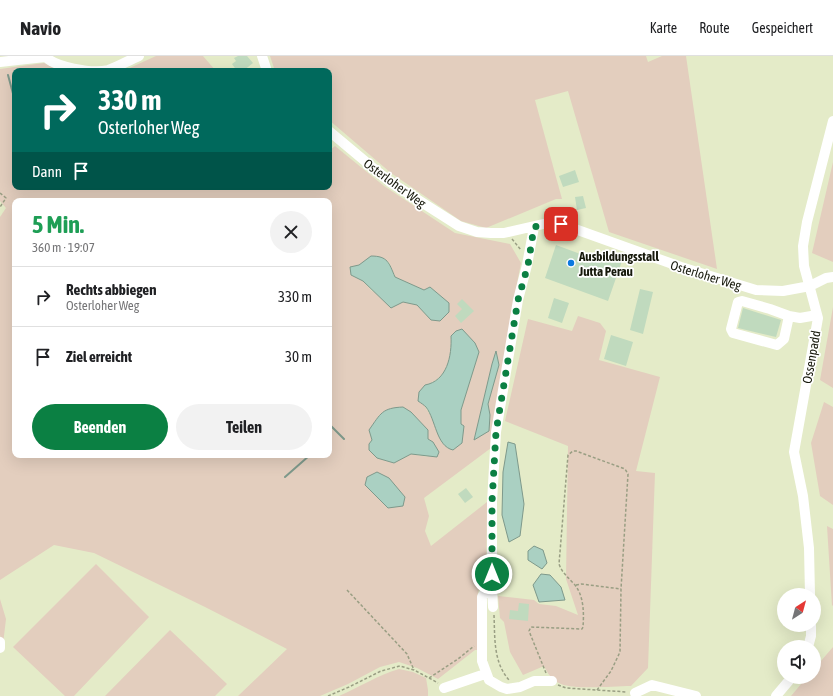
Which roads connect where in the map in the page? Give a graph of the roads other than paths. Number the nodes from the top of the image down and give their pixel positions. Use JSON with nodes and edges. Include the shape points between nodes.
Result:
{"nodes":[{"id":1,"x":45,"y":56,"type":"edge"},
{"id":2,"x":140,"y":56,"type":"edge"},
{"id":3,"x":262,"y":56,"type":"edge"},
{"id":4,"x":0,"y":62,"type":"edge"},
{"id":5,"x":72,"y":68,"type":"edge"},
{"id":6,"x":112,"y":68,"type":"edge"},
{"id":7,"x":266,"y":68,"type":"edge"},
{"id":8,"x":833,"y":121,"type":"edge"},
{"id":9,"x":332,"y":134,"type":"edge"},
{"id":10,"x":534,"y":227,"type":"junction"},
{"id":11,"x":833,"y":277,"type":"edge"},
{"id":12,"x":810,"y":286,"type":"junction"},
{"id":13,"x":817,"y":315,"type":"junction"},
{"id":14,"x":789,"y":316,"type":"junction"},
{"id":15,"x":492,"y":588,"type":"junction"},
{"id":16,"x":810,"y":588,"type":"edge"},
{"id":17,"x":494,"y":607,"type":"road end"},
{"id":18,"x":0,"y":642,"type":"edge"},
{"id":19,"x":0,"y":648,"type":"edge"},
{"id":20,"x":485,"y":674,"type":"junction"},
{"id":21,"x":552,"y":681,"type":"road end"},
{"id":22,"x":786,"y":684,"type":"edge"},
{"id":23,"x":444,"y":688,"type":"dead end"},
{"id":24,"x":635,"y":693,"type":"road end"},
{"id":25,"x":696,"y":696,"type":"edge"},
{"id":26,"x":776,"y":696,"type":"edge"}],
"edges":[{"from":1,"to":4,"type":"street"},
{"from":1,"to":5,"type":"street"},
{"from":2,"to":6,"type":"street"},
{"from":3,"to":7,"type":"street"},
{"from":8,"to":12,"type":"street","name":"Ossenpadd","via":[[803,246],[804,266]]},
{"from":9,"to":10,"type":"street","name":"Osterloher Weg","via":[[390,182],[459,226],[477,232],[504,233]]},
{"from":10,"to":12,"type":"street","name":"Osterloher Weg","via":[[552,222],[561,224],[681,267],[756,290],[783,291]]},
{"from":10,"to":15,"type":"street","via":[[528,265],[518,300],[496,432],[492,502]]},
{"from":11,"to":12,"type":"street","name":"Osterloher Weg"},
{"from":12,"to":13,"type":"street","name":"Ossenpadd"},
{"from":13,"to":14,"type":"street","via":[[800,318]]},
{"from":13,"to":16,"type":"street","name":"Ossenpadd","via":[[794,452],[803,496],[809,548]]},
{"from":14,"to":14,"type":"street","via":[[742,301],[738,302],[731,329],[733,333],[777,344],[784,339]]},
{"from":15,"to":17,"type":"street"},
{"from":15,"to":20,"type":"street","via":[[486,590],[482,597],[482,661]]},
{"from":18,"to":19,"type":"street"},
{"from":20,"to":21,"type":"street","via":[[494,684],[507,688],[520,687],[534,681]]},
{"from":20,"to":23,"type":"street"},
{"from":22,"to":26,"type":"street"},
{"from":24,"to":25,"type":"street","via":[[652,685]]}]}
